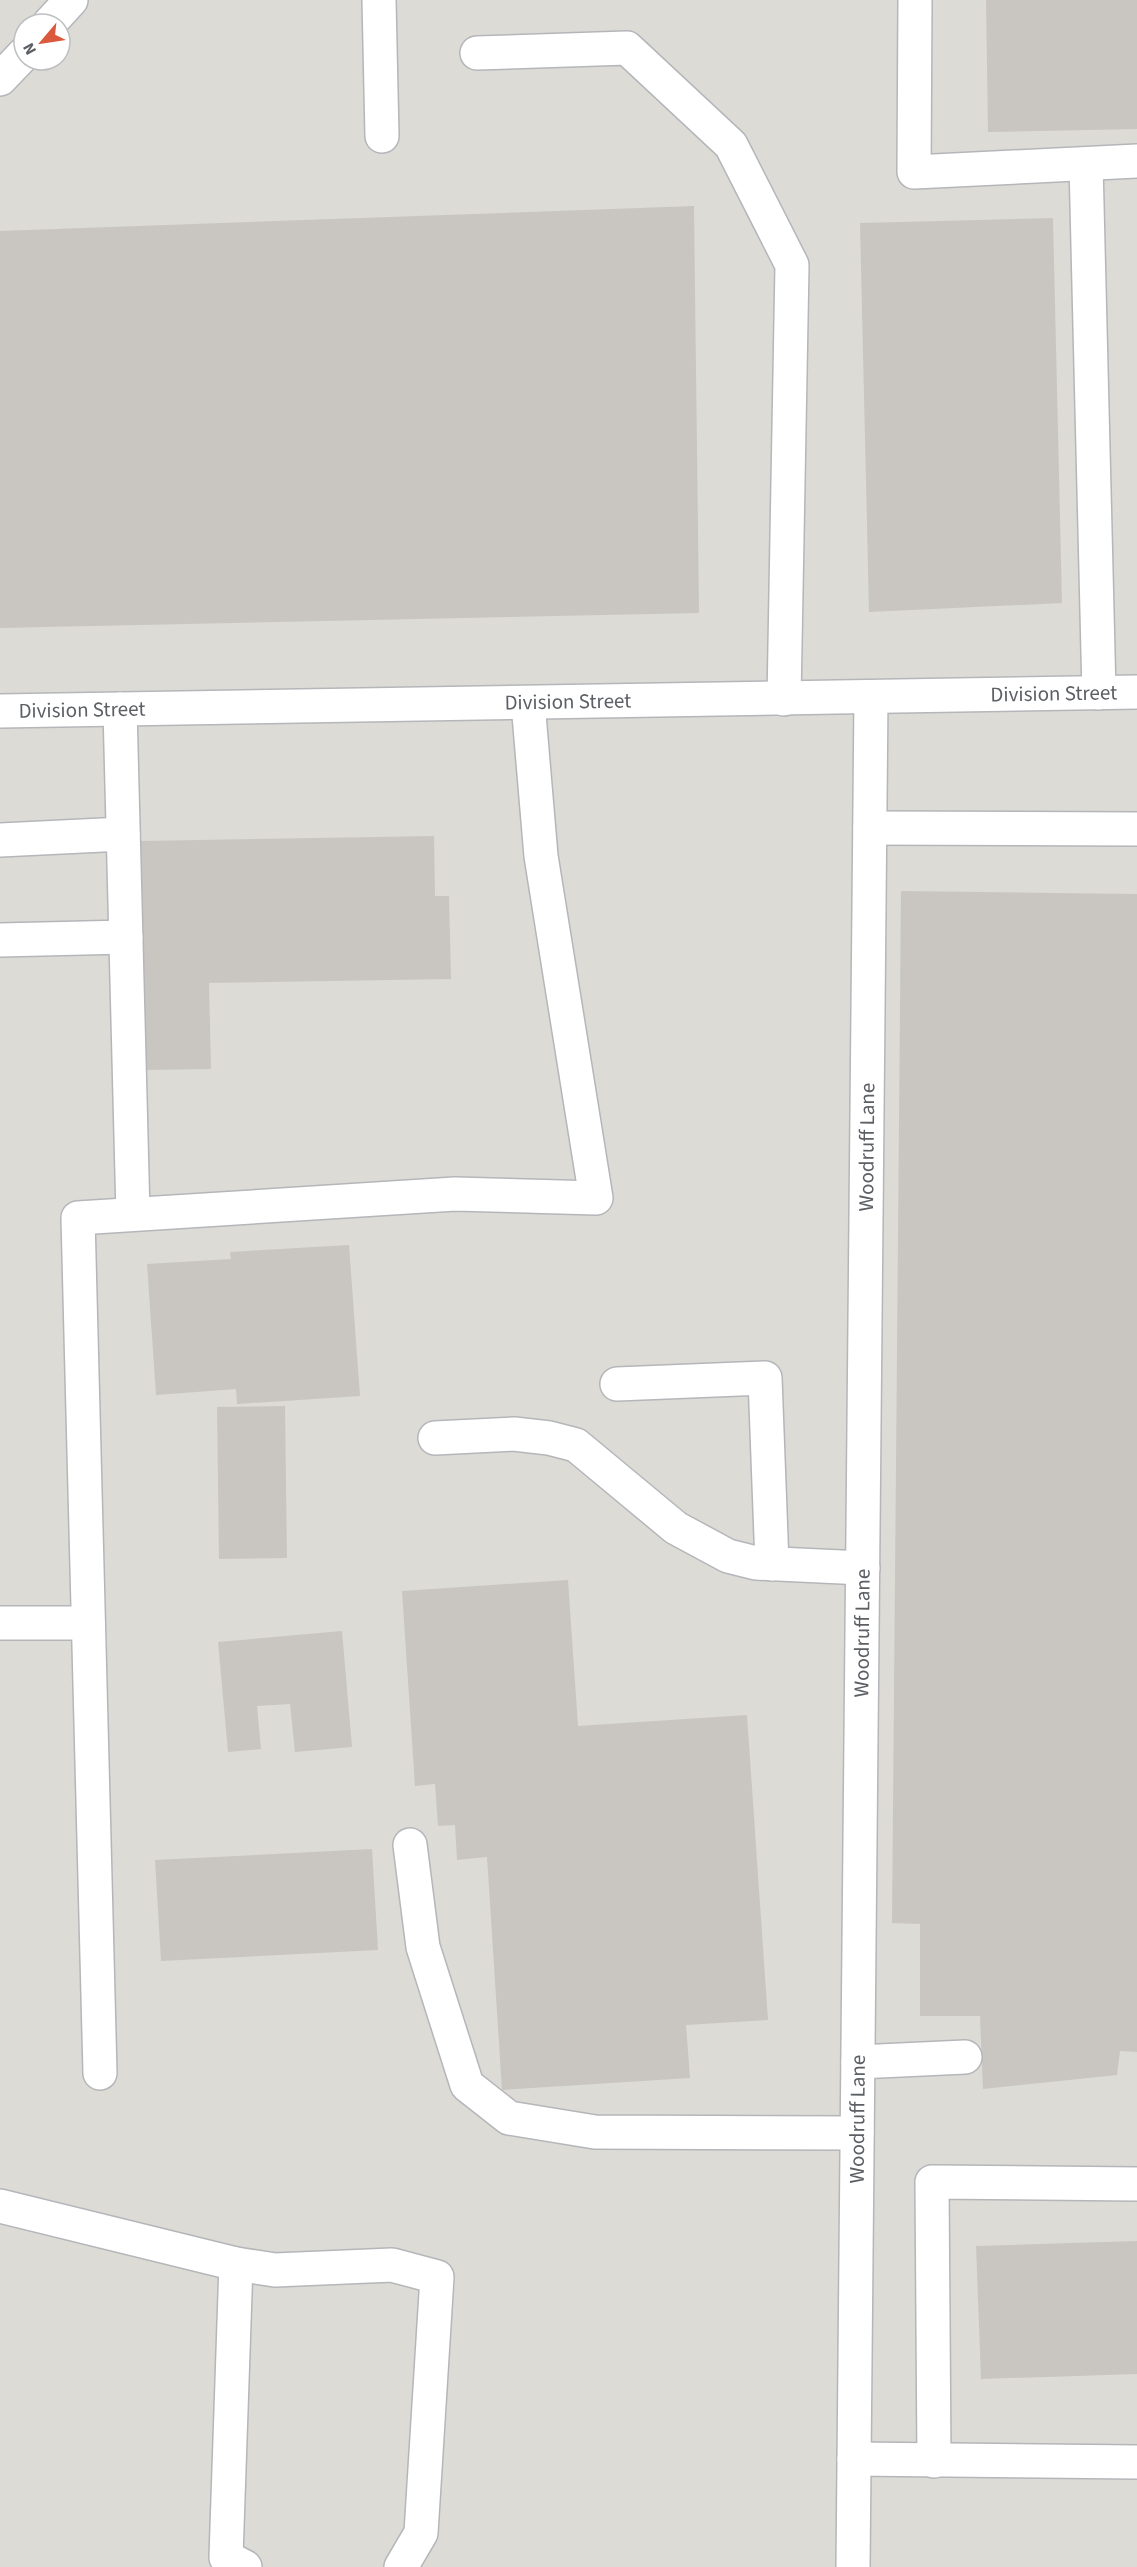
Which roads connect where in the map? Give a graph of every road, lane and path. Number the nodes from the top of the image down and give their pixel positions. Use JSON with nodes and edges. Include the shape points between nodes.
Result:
{"nodes":[{"id":1,"x":71,"y":0,"type":"edge"},
{"id":2,"x":379,"y":0,"type":"edge"},
{"id":3,"x":915,"y":0,"type":"edge"},
{"id":4,"x":60,"y":12,"type":"edge"},
{"id":5,"x":477,"y":53,"type":"dead end"},
{"id":6,"x":12,"y":66,"type":"edge"},
{"id":7,"x":0,"y":79,"type":"edge"},
{"id":8,"x":382,"y":135,"type":"dead end"},
{"id":9,"x":1137,"y":161,"type":"edge"},
{"id":10,"x":1086,"y":164,"type":"junction"},
{"id":11,"x":1137,"y":692,"type":"edge"},
{"id":12,"x":1099,"y":693,"type":"junction"},
{"id":13,"x":871,"y":698,"type":"junction"},
{"id":14,"x":784,"y":699,"type":"junction"},
{"id":15,"x":528,"y":703,"type":"junction"},
{"id":16,"x":120,"y":709,"type":"junction"},
{"id":17,"x":0,"y":711,"type":"edge"},
{"id":18,"x":870,"y":828,"type":"junction"},
{"id":19,"x":1137,"y":829,"type":"edge"},
{"id":20,"x":123,"y":834,"type":"junction"},
{"id":21,"x":0,"y":840,"type":"edge"},
{"id":22,"x":126,"y":936,"type":"junction"},
{"id":23,"x":0,"y":940,"type":"edge"},
{"id":24,"x":133,"y":1214,"type":"junction"},
{"id":25,"x":617,"y":1384,"type":"dead end"},
{"id":26,"x":435,"y":1438,"type":"dead end"},
{"id":27,"x":772,"y":1564,"type":"junction"},
{"id":28,"x":863,"y":1568,"type":"junction"},
{"id":29,"x":0,"y":1623,"type":"edge"},
{"id":30,"x":88,"y":1623,"type":"junction"},
{"id":31,"x":410,"y":1845,"type":"dead end"},
{"id":32,"x":964,"y":2057,"type":"dead end"},
{"id":33,"x":858,"y":2062,"type":"junction"},
{"id":34,"x":100,"y":2073,"type":"dead end"},
{"id":35,"x":857,"y":2133,"type":"junction"},
{"id":36,"x":1137,"y":2184,"type":"edge"},
{"id":37,"x":0,"y":2206,"type":"edge"},
{"id":38,"x":236,"y":2264,"type":"junction"},
{"id":39,"x":854,"y":2459,"type":"junction"},
{"id":40,"x":934,"y":2461,"type":"junction"},
{"id":41,"x":1137,"y":2462,"type":"edge"},
{"id":42,"x":245,"y":2567,"type":"edge"},
{"id":43,"x":400,"y":2567,"type":"edge"},
{"id":44,"x":853,"y":2567,"type":"edge"}],
"edges":[{"from":1,"to":4,"type":"street"},
{"from":2,"to":8,"type":"street"},
{"from":3,"to":10,"type":"street","via":[[914,172]]},
{"from":5,"to":14,"type":"street","via":[[627,48],[731,145],[792,265]]},
{"from":6,"to":7,"type":"street"},
{"from":9,"to":10,"type":"street"},
{"from":10,"to":12,"type":"street"},
{"from":11,"to":12,"type":"street","name":"Division Street"},
{"from":12,"to":13,"type":"street","name":"Division Street"},
{"from":13,"to":14,"type":"street","name":"Division Street"},
{"from":13,"to":18,"type":"street","name":"Woodruff Lane"},
{"from":14,"to":15,"type":"street","name":"Division Street"},
{"from":15,"to":16,"type":"street","name":"Division Street"},
{"from":15,"to":24,"type":"street","via":[[542,856],[596,1198],[455,1194]]},
{"from":16,"to":17,"type":"street","name":"Division Street"},
{"from":16,"to":20,"type":"street"},
{"from":18,"to":19,"type":"street"},
{"from":18,"to":28,"type":"street","name":"Woodruff Lane"},
{"from":20,"to":21,"type":"street"},
{"from":20,"to":22,"type":"street"},
{"from":22,"to":23,"type":"street"},
{"from":22,"to":24,"type":"street"},
{"from":24,"to":30,"type":"street","via":[[78,1218]]},
{"from":25,"to":27,"type":"street","via":[[765,1378]]},
{"from":26,"to":27,"type":"street","via":[[514,1434],[576,1445],[676,1528],[728,1556]]},
{"from":27,"to":28,"type":"street"},
{"from":28,"to":33,"type":"street","name":"Woodruff Lane"},
{"from":29,"to":30,"type":"street"},
{"from":30,"to":34,"type":"street"},
{"from":31,"to":35,"type":"street","via":[[423,1947],[467,2085],[509,2118],[595,2132]]},
{"from":32,"to":33,"type":"street"},
{"from":33,"to":35,"type":"street","name":"Woodruff Lane"},
{"from":35,"to":39,"type":"street","name":"Woodruff Lane"},
{"from":36,"to":40,"type":"street","via":[[932,2182]]},
{"from":37,"to":38,"type":"street"},
{"from":38,"to":42,"type":"street","via":[[226,2557]]},
{"from":38,"to":43,"type":"street","via":[[275,2270],[392,2265],[437,2277],[421,2533]]},
{"from":39,"to":40,"type":"street"},
{"from":39,"to":44,"type":"street","name":"Woodruff Lane"},
{"from":40,"to":41,"type":"street"}]}
